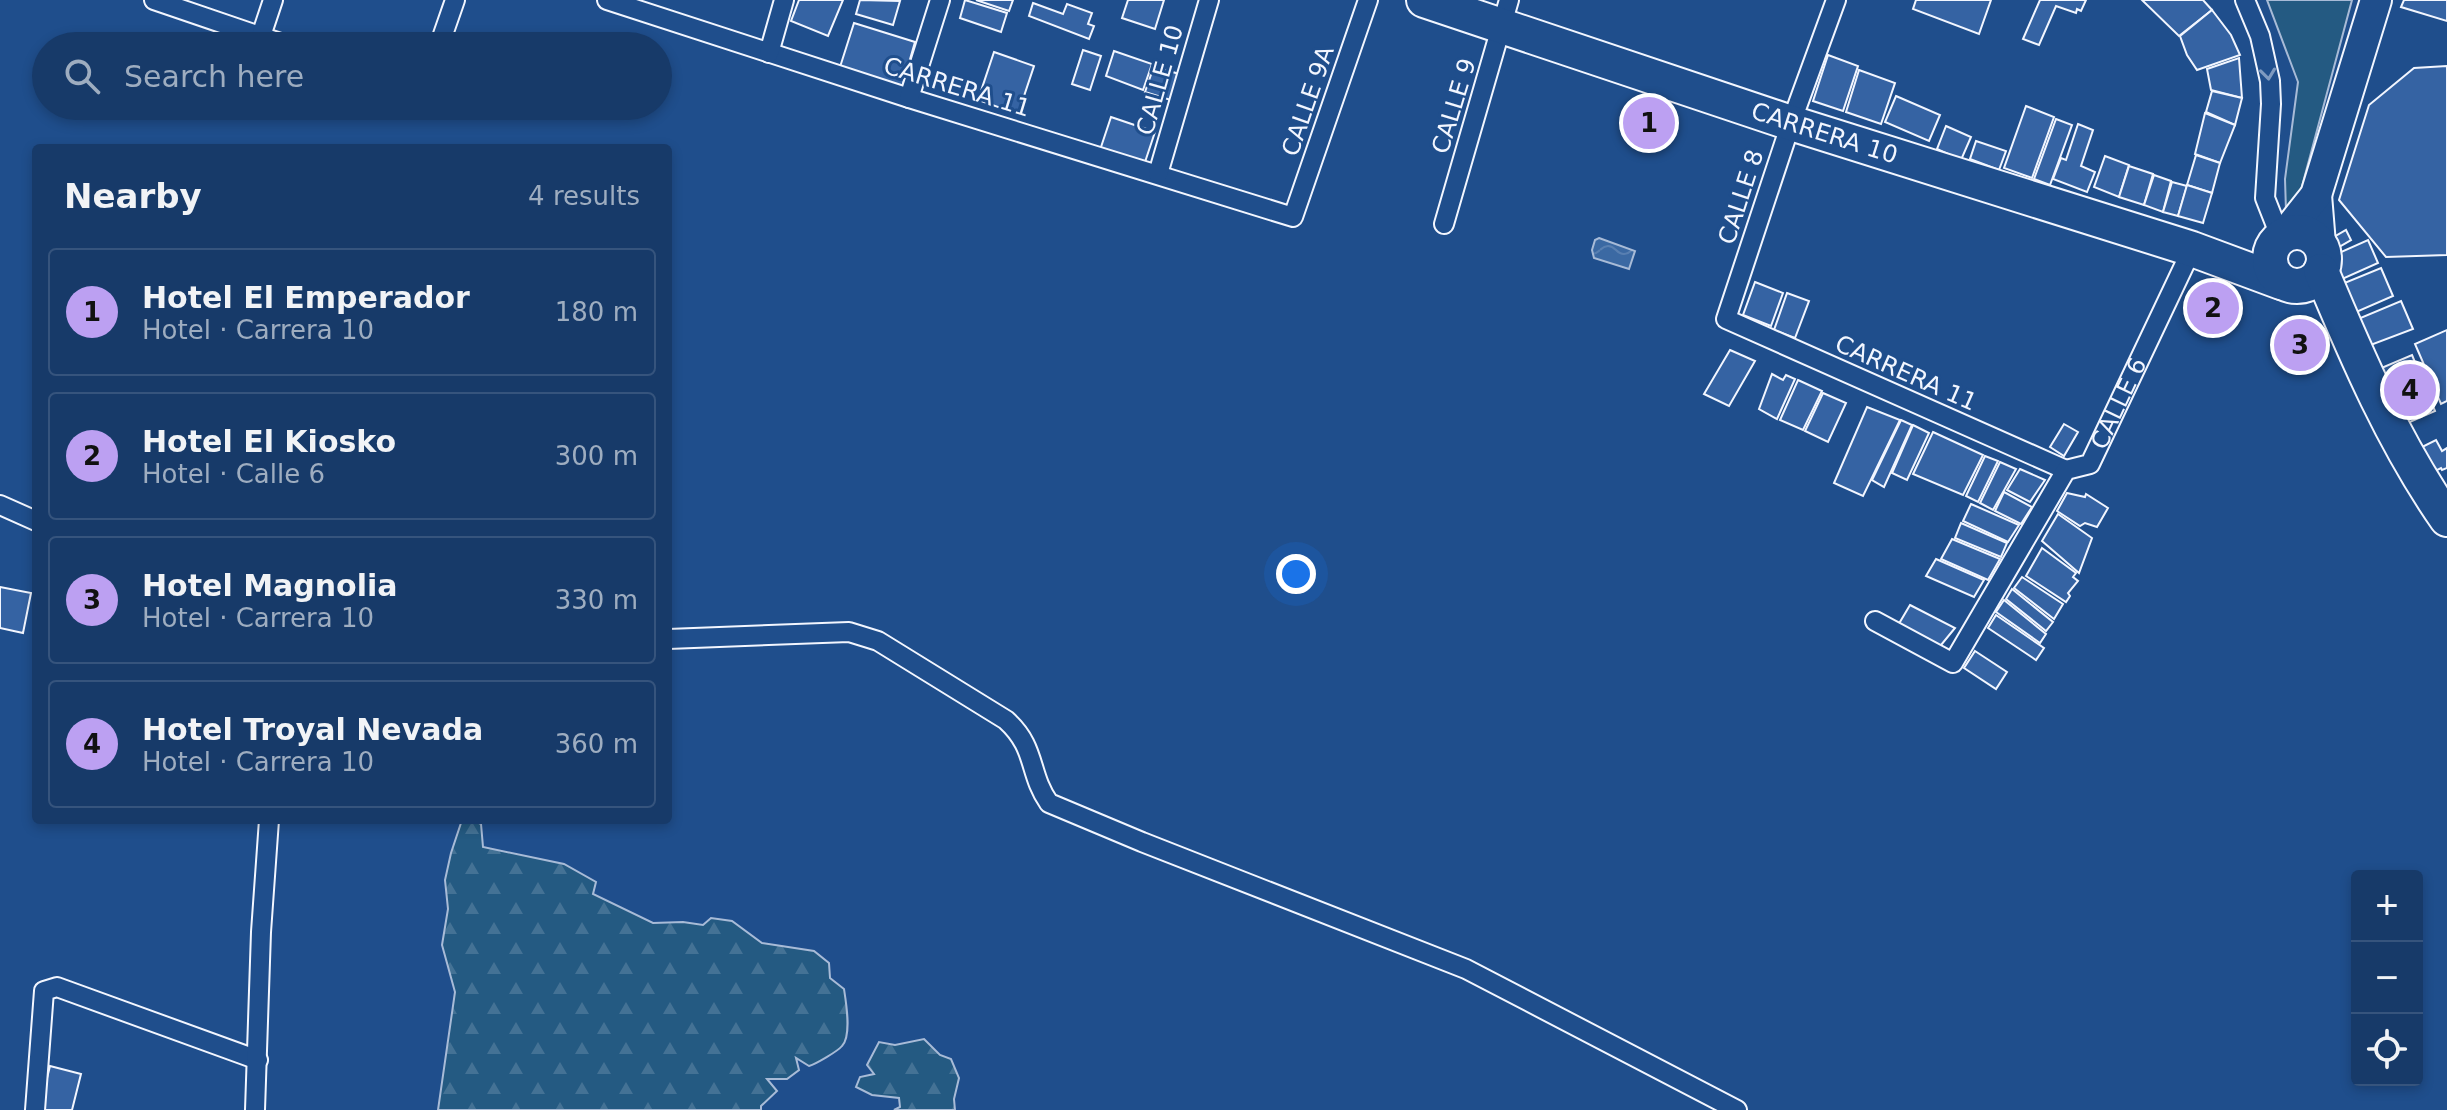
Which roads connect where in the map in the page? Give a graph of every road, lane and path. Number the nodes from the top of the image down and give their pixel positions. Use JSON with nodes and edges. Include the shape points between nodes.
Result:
{"nodes":[{"id":1,"x":154,"y":0,"type":"edge"},
{"id":2,"x":273,"y":0,"type":"edge"},
{"id":3,"x":455,"y":0,"type":"edge"},
{"id":4,"x":607,"y":0,"type":"edge"},
{"id":5,"x":784,"y":0,"type":"edge"},
{"id":6,"x":940,"y":0,"type":"edge"},
{"id":7,"x":1209,"y":0,"type":"edge"},
{"id":8,"x":1368,"y":0,"type":"edge"},
{"id":9,"x":1424,"y":0,"type":"edge"},
{"id":10,"x":1836,"y":0,"type":"edge"},
{"id":11,"x":2245,"y":0,"type":"edge"},
{"id":12,"x":2376,"y":0,"type":"edge"},
{"id":13,"x":1506,"y":14,"type":"edge"},
{"id":14,"x":249,"y":32,"type":"edge"},
{"id":15,"x":262,"y":32,"type":"edge"},
{"id":16,"x":444,"y":32,"type":"edge"},
{"id":17,"x":769,"y":53,"type":"junction"},
{"id":18,"x":909,"y":98,"type":"junction"},
{"id":19,"x":1791,"y":123,"type":"junction"},
{"id":20,"x":1158,"y":174,"type":"junction"},
{"id":21,"x":2316,"y":195,"type":"junction"},
{"id":22,"x":1293,"y":217,"type":"joint"},
{"id":23,"x":1444,"y":224,"type":"dead end"},
{"id":24,"x":2281,"y":237,"type":"junction"},
{"id":25,"x":2192,"y":249,"type":"junction"},
{"id":26,"x":2227,"y":260,"type":"junction"},
{"id":27,"x":2305,"y":271,"type":"junction"},
{"id":28,"x":1726,"y":319,"type":"joint"},
{"id":29,"x":2066,"y":470,"type":"junction"},
{"id":30,"x":2441,"y":500,"type":"edge"},
{"id":31,"x":0,"y":505,"type":"edge"},
{"id":32,"x":32,"y":519,"type":"edge"},
{"id":33,"x":1875,"y":621,"type":"dead end"},
{"id":34,"x":672,"y":639,"type":"edge"},
{"id":35,"x":269,"y":824,"type":"edge"},
{"id":36,"x":258,"y":1060,"type":"junction"},
{"id":37,"x":35,"y":1110,"type":"edge"},
{"id":38,"x":255,"y":1110,"type":"edge"},
{"id":39,"x":1737,"y":1110,"type":"edge"}],
"edges":[{"from":1,"to":14,"type":"street"},
{"from":2,"to":15,"type":"street"},
{"from":3,"to":16,"type":"street"},
{"from":4,"to":17,"type":"street","name":"CARRERA 11"},
{"from":5,"to":17,"type":"street"},
{"from":6,"to":18,"type":"street"},
{"from":7,"to":20,"type":"street","name":"CALLE 10"},
{"from":8,"to":22,"type":"street","name":"CALLE 9A"},
{"from":9,"to":13,"type":"highway","name":"CARRERA 10"},
{"from":10,"to":19,"type":"street","name":"CALLE 8"},
{"from":11,"to":24,"type":"street","one_way":true,"via":[[2270,81],[2265,198]]},
{"from":12,"to":21,"type":"main road"},
{"from":13,"to":19,"type":"highway","name":"CARRERA 10"},
{"from":13,"to":23,"type":"street","name":"CALLE 9"},
{"from":17,"to":18,"type":"street","name":"CARRERA 11"},
{"from":18,"to":20,"type":"street","name":"CARRERA 11"},
{"from":19,"to":25,"type":"highway","name":"CARRERA 10"},
{"from":19,"to":28,"type":"street","name":"CALLE 8"},
{"from":20,"to":22,"type":"street","name":"CARRERA 11"},
{"from":21,"to":24,"type":"main road"},
{"from":21,"to":27,"type":"main road"},
{"from":24,"to":26,"type":"highway"},
{"from":24,"to":27,"type":"highway","via":[[2311,235]]},
{"from":24,"to":27,"type":"highway","via":[[2269,255],[2271,270]]},
{"from":25,"to":26,"type":"highway","name":"CARRERA 10"},
{"from":25,"to":29,"type":"street","name":"CALLE 6","via":[[2090,464]]},
{"from":26,"to":27,"type":"highway","name":"CARRERA 10"},
{"from":27,"to":30,"type":"highway","via":[[2349,337],[2400,444]]},
{"from":28,"to":29,"type":"street","name":"CARRERA 11"},
{"from":29,"to":33,"type":"street","name":"CALLE 6","via":[[1953,663]]},
{"from":31,"to":32,"type":"street"},
{"from":34,"to":39,"type":"street","via":[[849,632],[878,641],[1019,732],[1049,803],[1466,969]]},
{"from":35,"to":36,"type":"street"},
{"from":36,"to":37,"type":"street","via":[[49,988],[44,991]]},
{"from":36,"to":38,"type":"street"}]}
